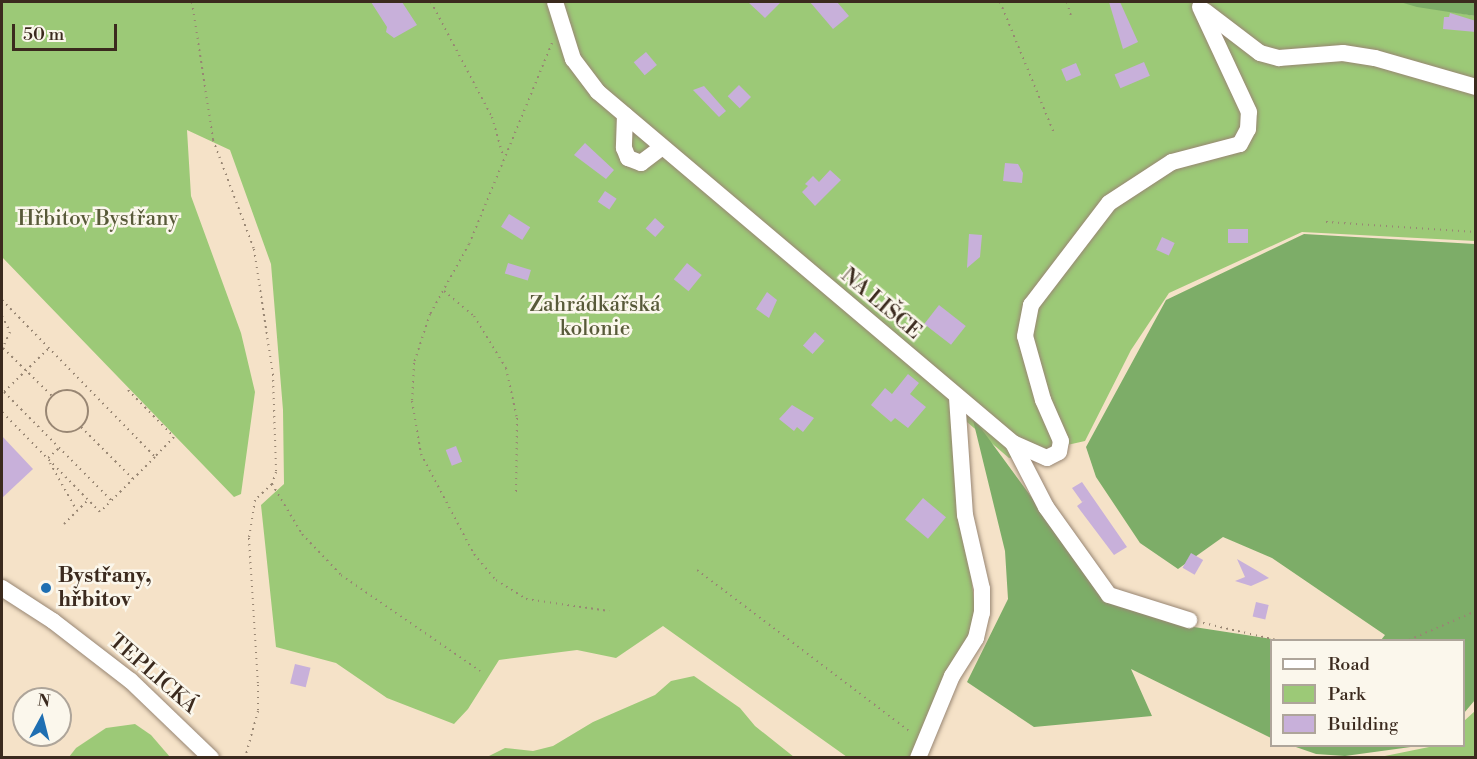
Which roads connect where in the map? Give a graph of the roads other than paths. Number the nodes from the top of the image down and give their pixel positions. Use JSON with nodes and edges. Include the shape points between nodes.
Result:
{"nodes":[{"id":1,"x":555,"y":2,"type":"edge"},
{"id":2,"x":1199,"y":4,"type":"edge"},
{"id":3,"x":1476,"y":87,"type":"edge"},
{"id":4,"x":625,"y":115,"type":"junction"},
{"id":5,"x":662,"y":147,"type":"junction"},
{"id":6,"x":957,"y":397,"type":"junction"},
{"id":7,"x":1013,"y":443,"type":"junction"},
{"id":8,"x":2,"y":588,"type":"edge"},
{"id":9,"x":1189,"y":620,"type":"road end"},
{"id":10,"x":921,"y":750,"type":"edge"},
{"id":11,"x":212,"y":758,"type":"edge"}],
"edges":[{"from":1,"to":4,"type":"street","name":"NA LIŠCE","via":[[573,59],[598,92]]},
{"from":2,"to":3,"type":"street","via":[[1242,43],[1260,53],[1279,58],[1343,53],[1376,58]]},
{"from":2,"to":7,"type":"street","via":[[1249,112],[1248,129],[1240,144],[1172,162],[1109,203],[1031,305],[1025,336],[1043,400],[1061,441],[1059,452],[1047,458]]},
{"from":4,"to":5,"type":"street","name":"NA LIŠCE"},
{"from":4,"to":5,"type":"street","via":[[624,148],[628,158],[641,164]]},
{"from":5,"to":6,"type":"street","name":"NA LIŠCE"},
{"from":6,"to":7,"type":"street","name":"NA LIŠCE"},
{"from":6,"to":10,"type":"street","via":[[965,516],[982,589],[982,613],[976,638],[952,676]]},
{"from":7,"to":9,"type":"street","name":"NA LIŠCE","via":[[1046,507],[1109,595]]},
{"from":8,"to":11,"type":"street","name":"TEPLICKÁ","via":[[53,621],[131,681]]}]}
